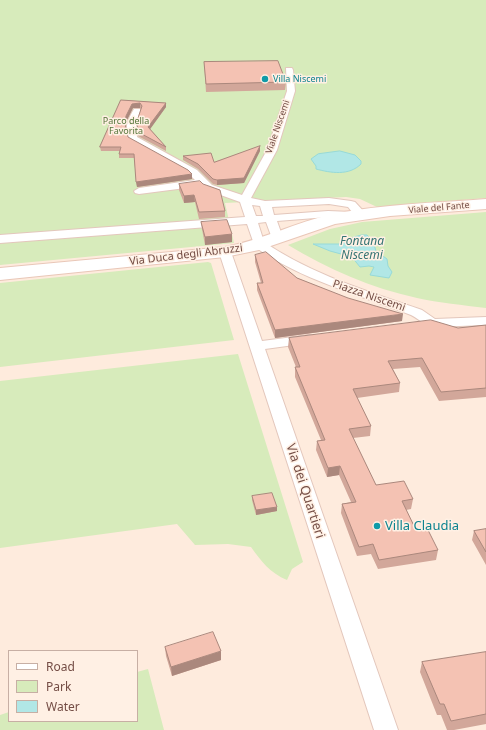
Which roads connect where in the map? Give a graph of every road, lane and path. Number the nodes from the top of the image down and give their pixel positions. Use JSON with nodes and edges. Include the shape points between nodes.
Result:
{"nodes":[{"id":1,"x":288,"y":70,"type":"dead end"},
{"id":2,"x":137,"y":111,"type":"edge"},
{"id":3,"x":204,"y":182,"type":"junction"},
{"id":4,"x":139,"y":192,"type":"dead end"},
{"id":5,"x":245,"y":200,"type":"junction"},
{"id":6,"x":264,"y":204,"type":"junction"},
{"id":7,"x":486,"y":204,"type":"edge"},
{"id":8,"x":392,"y":212,"type":"joint"},
{"id":9,"x":361,"y":215,"type":"junction"},
{"id":10,"x":269,"y":219,"type":"junction"},
{"id":11,"x":251,"y":220,"type":"junction"},
{"id":12,"x":277,"y":238,"type":"junction"},
{"id":13,"x":0,"y":239,"type":"edge"},
{"id":14,"x":259,"y":244,"type":"junction"},
{"id":15,"x":225,"y":252,"type":"junction"},
{"id":16,"x":0,"y":274,"type":"edge"},
{"id":17,"x":486,"y":321,"type":"edge"},
{"id":18,"x":432,"y":323,"type":"junction"},
{"id":19,"x":408,"y":326,"type":"edge"},
{"id":20,"x":323,"y":338,"type":"edge"},
{"id":21,"x":256,"y":346,"type":"junction"},
{"id":22,"x":386,"y":730,"type":"edge"}],
"edges":[{"from":1,"to":5,"type":"street","name":"Viale Niscemi","via":[[291,92],[272,150]]},
{"from":2,"to":3,"type":"street","via":[[132,120],[131,136],[193,172]]},
{"from":3,"to":4,"type":"street"},
{"from":3,"to":5,"type":"street","via":[[208,187]]},
{"from":5,"to":6,"type":"street"},
{"from":5,"to":11,"type":"street"},
{"from":6,"to":9,"type":"street","via":[[329,201],[352,204]]},
{"from":6,"to":10,"type":"street"},
{"from":7,"to":8,"type":"street","name":"Viale del Fante"},
{"from":8,"to":9,"type":"street","name":"Via Duca degli Abruzzi"},
{"from":9,"to":10,"type":"street","via":[[328,214]]},
{"from":9,"to":12,"type":"street","name":"Via Duca degli Abruzzi","via":[[328,221]]},
{"from":10,"to":11,"type":"street"},
{"from":10,"to":12,"type":"street"},
{"from":11,"to":13,"type":"street"},
{"from":11,"to":14,"type":"street"},
{"from":12,"to":14,"type":"street","name":"Via Duca degli Abruzzi"},
{"from":14,"to":15,"type":"street","name":"Via Duca degli Abruzzi"},
{"from":14,"to":18,"type":"street","name":"Piazza Niscemi","via":[[317,277],[417,313]]},
{"from":15,"to":16,"type":"street","name":"Via Duca degli Abruzzi"},
{"from":15,"to":21,"type":"street","name":"Via dei Quartieri"},
{"from":17,"to":18,"type":"street"},
{"from":18,"to":19,"type":"street"},
{"from":20,"to":21,"type":"street"},
{"from":21,"to":22,"type":"street","name":"Via dei Quartieri"}]}
